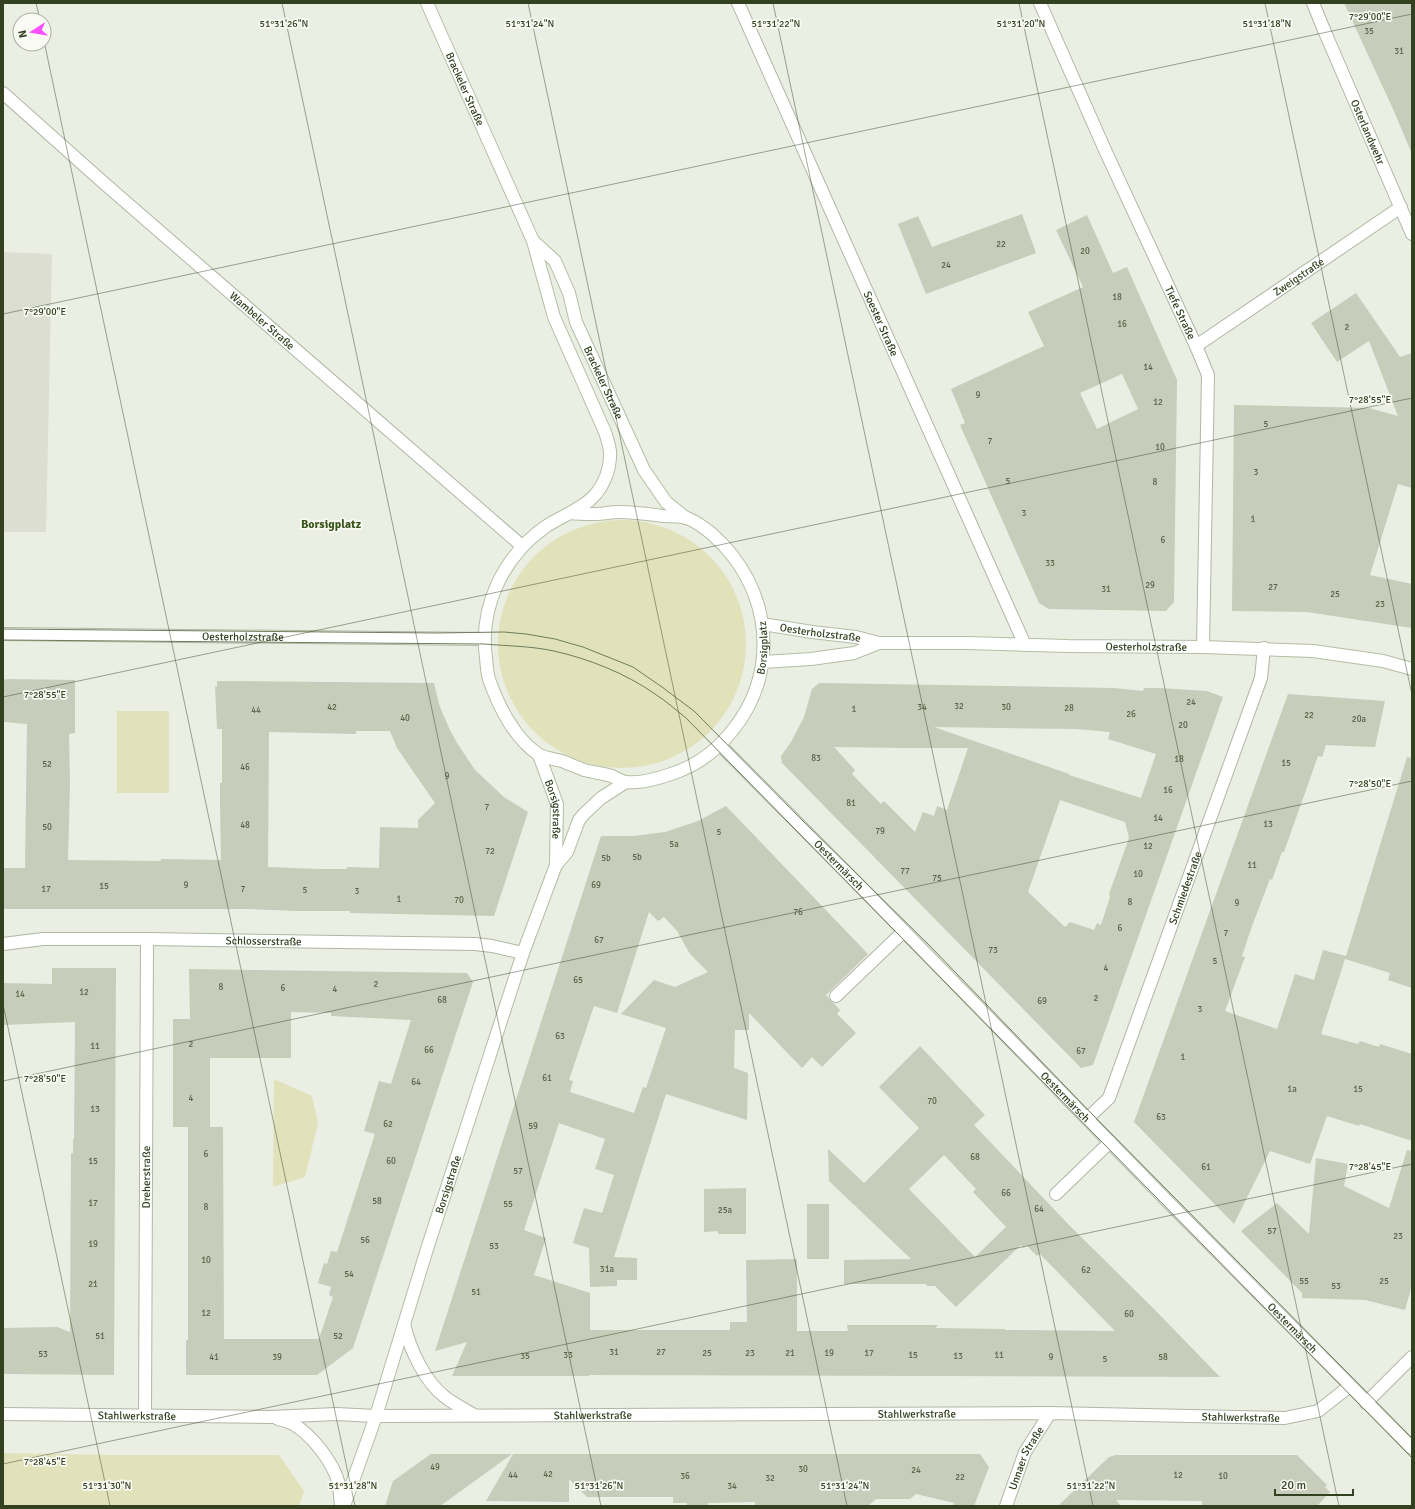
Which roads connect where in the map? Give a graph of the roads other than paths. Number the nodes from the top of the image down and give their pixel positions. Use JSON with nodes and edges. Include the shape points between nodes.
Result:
{"nodes":[{"id":1,"x":427,"y":3,"type":"edge"},
{"id":2,"x":738,"y":3,"type":"edge"},
{"id":3,"x":1040,"y":3,"type":"edge"},
{"id":4,"x":1312,"y":3,"type":"edge"},
{"id":5,"x":3,"y":93,"type":"edge"},
{"id":6,"x":1401,"y":207,"type":"junction"},
{"id":7,"x":1412,"y":234,"type":"edge"},
{"id":8,"x":533,"y":241,"type":"junction"},
{"id":9,"x":1196,"y":346,"type":"junction"},
{"id":10,"x":570,"y":513,"type":"junction"},
{"id":11,"x":686,"y":518,"type":"junction"},
{"id":12,"x":522,"y":546,"type":"junction"},
{"id":13,"x":762,"y":624,"type":"junction"},
{"id":14,"x":3,"y":634,"type":"edge"},
{"id":15,"x":484,"y":639,"type":"junction"},
{"id":16,"x":879,"y":643,"type":"junction"},
{"id":17,"x":1025,"y":645,"type":"junction"},
{"id":18,"x":1203,"y":647,"type":"junction"},
{"id":19,"x":1264,"y":648,"type":"junction"},
{"id":20,"x":763,"y":662,"type":"junction"},
{"id":21,"x":1412,"y":669,"type":"edge"},
{"id":22,"x":720,"y":745,"type":"junction"},
{"id":23,"x":539,"y":755,"type":"junction"},
{"id":24,"x":626,"y":782,"type":"junction"},
{"id":25,"x":556,"y":865,"type":"junction"},
{"id":26,"x":904,"y":931,"type":"junction"},
{"id":27,"x":147,"y":939,"type":"junction"},
{"id":28,"x":3,"y":944,"type":"edge"},
{"id":29,"x":524,"y":953,"type":"junction"},
{"id":30,"x":836,"y":996,"type":"dead end"},
{"id":31,"x":1088,"y":1119,"type":"junction"},
{"id":32,"x":1110,"y":1142,"type":"junction"},
{"id":33,"x":1056,"y":1194,"type":"dead end"},
{"id":34,"x":404,"y":1324,"type":"junction"},
{"id":35,"x":1412,"y":1357,"type":"edge"},
{"id":36,"x":1350,"y":1386,"type":"junction"},
{"id":37,"x":1366,"y":1403,"type":"junction"},
{"id":38,"x":1050,"y":1413,"type":"junction"},
{"id":39,"x":3,"y":1414,"type":"edge"},
{"id":40,"x":475,"y":1415,"type":"junction"},
{"id":41,"x":145,"y":1416,"type":"junction"},
{"id":42,"x":376,"y":1416,"type":"junction"},
{"id":43,"x":271,"y":1417,"type":"junction"},
{"id":44,"x":1412,"y":1448,"type":"edge"},
{"id":45,"x":342,"y":1506,"type":"edge"},
{"id":46,"x":1006,"y":1506,"type":"edge"}],
"edges":[{"from":1,"to":8,"type":"street","name":"Brackeler Straße"},
{"from":2,"to":17,"type":"street","name":"Soester Straße"},
{"from":3,"to":9,"type":"street","name":"Tiefe Straße"},
{"from":4,"to":6,"type":"street","name":"Osterlandwehr"},
{"from":5,"to":12,"type":"street","name":"Wambeler Straße"},
{"from":6,"to":7,"type":"street","name":"Osterlandwehr"},
{"from":6,"to":9,"type":"street","name":"Zweigstraße"},
{"from":8,"to":10,"type":"street","name":"Brackeler Straße","via":[[554,317],[605,432],[610,450],[608,468],[599,489],[588,502]]},
{"from":8,"to":11,"type":"street","name":"Brackeler Straße","via":[[555,261],[569,293],[576,322],[644,470],[666,502]]},
{"from":9,"to":18,"type":"street","name":"Tiefe Straße","via":[[1208,375]]},
{"from":10,"to":11,"type":"street","name":"Borsigplatz","via":[[632,512]]},
{"from":10,"to":12,"type":"street","name":"Borsigplatz","via":[[546,527]]},
{"from":11,"to":13,"type":"street","name":"Borsigplatz","via":[[726,547],[743,569],[755,595]]},
{"from":12,"to":15,"type":"street","name":"Borsigplatz","via":[[496,586],[488,609]]},
{"from":13,"to":16,"type":"street","name":"Oesterholzstraße","via":[[856,637]]},
{"from":13,"to":20,"type":"street","name":"Borsigplatz"},
{"from":14,"to":15,"type":"street","name":"Oesterholzstraße"},
{"from":15,"to":23,"type":"street","name":"Borsigplatz","via":[[489,679],[502,711],[522,739]]},
{"from":16,"to":17,"type":"street","name":"Oesterholzstraße"},
{"from":16,"to":20,"type":"street","name":"Oesterholzstraße","via":[[854,653]]},
{"from":17,"to":18,"type":"street","name":"Oesterholzstraße"},
{"from":18,"to":19,"type":"street","name":"Oesterholzstraße"},
{"from":19,"to":21,"type":"street","name":"Oesterholzstraße","via":[[1320,652],[1383,661]]},
{"from":19,"to":31,"type":"street","name":"Schmiedestraße","via":[[1262,678],[1109,1098]]},
{"from":20,"to":22,"type":"street","name":"Borsigplatz","via":[[752,699],[740,721]]},
{"from":22,"to":24,"type":"street","name":"Borsigplatz","via":[[684,770],[652,780]]},
{"from":22,"to":26,"type":"street","name":"Oestermärsch"},
{"from":23,"to":24,"type":"street","name":"Borsigplatz"},
{"from":23,"to":25,"type":"street","name":"Borsigstraße","via":[[557,804]]},
{"from":24,"to":25,"type":"street","name":"Borsigstraße","via":[[601,798],[584,814],[579,820],[567,852]]},
{"from":25,"to":29,"type":"street","name":"Borsigstraße"},
{"from":26,"to":30,"type":"street"},
{"from":26,"to":31,"type":"street","name":"Oestermärsch"},
{"from":27,"to":28,"type":"street","name":"Schlosserstraße","via":[[43,939]]},
{"from":27,"to":29,"type":"street","name":"Schlosserstraße","via":[[475,944]]},
{"from":27,"to":41,"type":"street","name":"Dreherstraße"},
{"from":29,"to":34,"type":"street","name":"Borsigstraße"},
{"from":31,"to":32,"type":"street","name":"Oestermärsch"},
{"from":32,"to":33,"type":"street"},
{"from":32,"to":36,"type":"street","name":"Oestermärsch"},
{"from":34,"to":40,"type":"street","via":[[414,1354],[432,1383],[443,1396]]},
{"from":34,"to":42,"type":"street","name":"Borsigstraße"},
{"from":35,"to":37,"type":"street"},
{"from":36,"to":37,"type":"street","name":"Oestermärsch"},
{"from":36,"to":38,"type":"street","name":"Stahlwerkstraße","via":[[1318,1411],[1285,1418]]},
{"from":37,"to":44,"type":"street","name":"Oestermärsch"},
{"from":38,"to":40,"type":"street","name":"Stahlwerkstraße"},
{"from":38,"to":46,"type":"street","name":"Unnaer Straße","via":[[1025,1452]]},
{"from":39,"to":41,"type":"street","name":"Stahlwerkstraße"},
{"from":40,"to":42,"type":"street","name":"Stahlwerkstraße"},
{"from":41,"to":43,"type":"street","name":"Stahlwerkstraße"},
{"from":42,"to":43,"type":"street","name":"Stahlwerkstraße","via":[[336,1414]]},
{"from":42,"to":45,"type":"street","name":"Borsigstraße"},
{"from":43,"to":45,"type":"street","name":"Stahlwerkstraße","via":[[292,1423],[320,1449],[338,1481]]}]}
